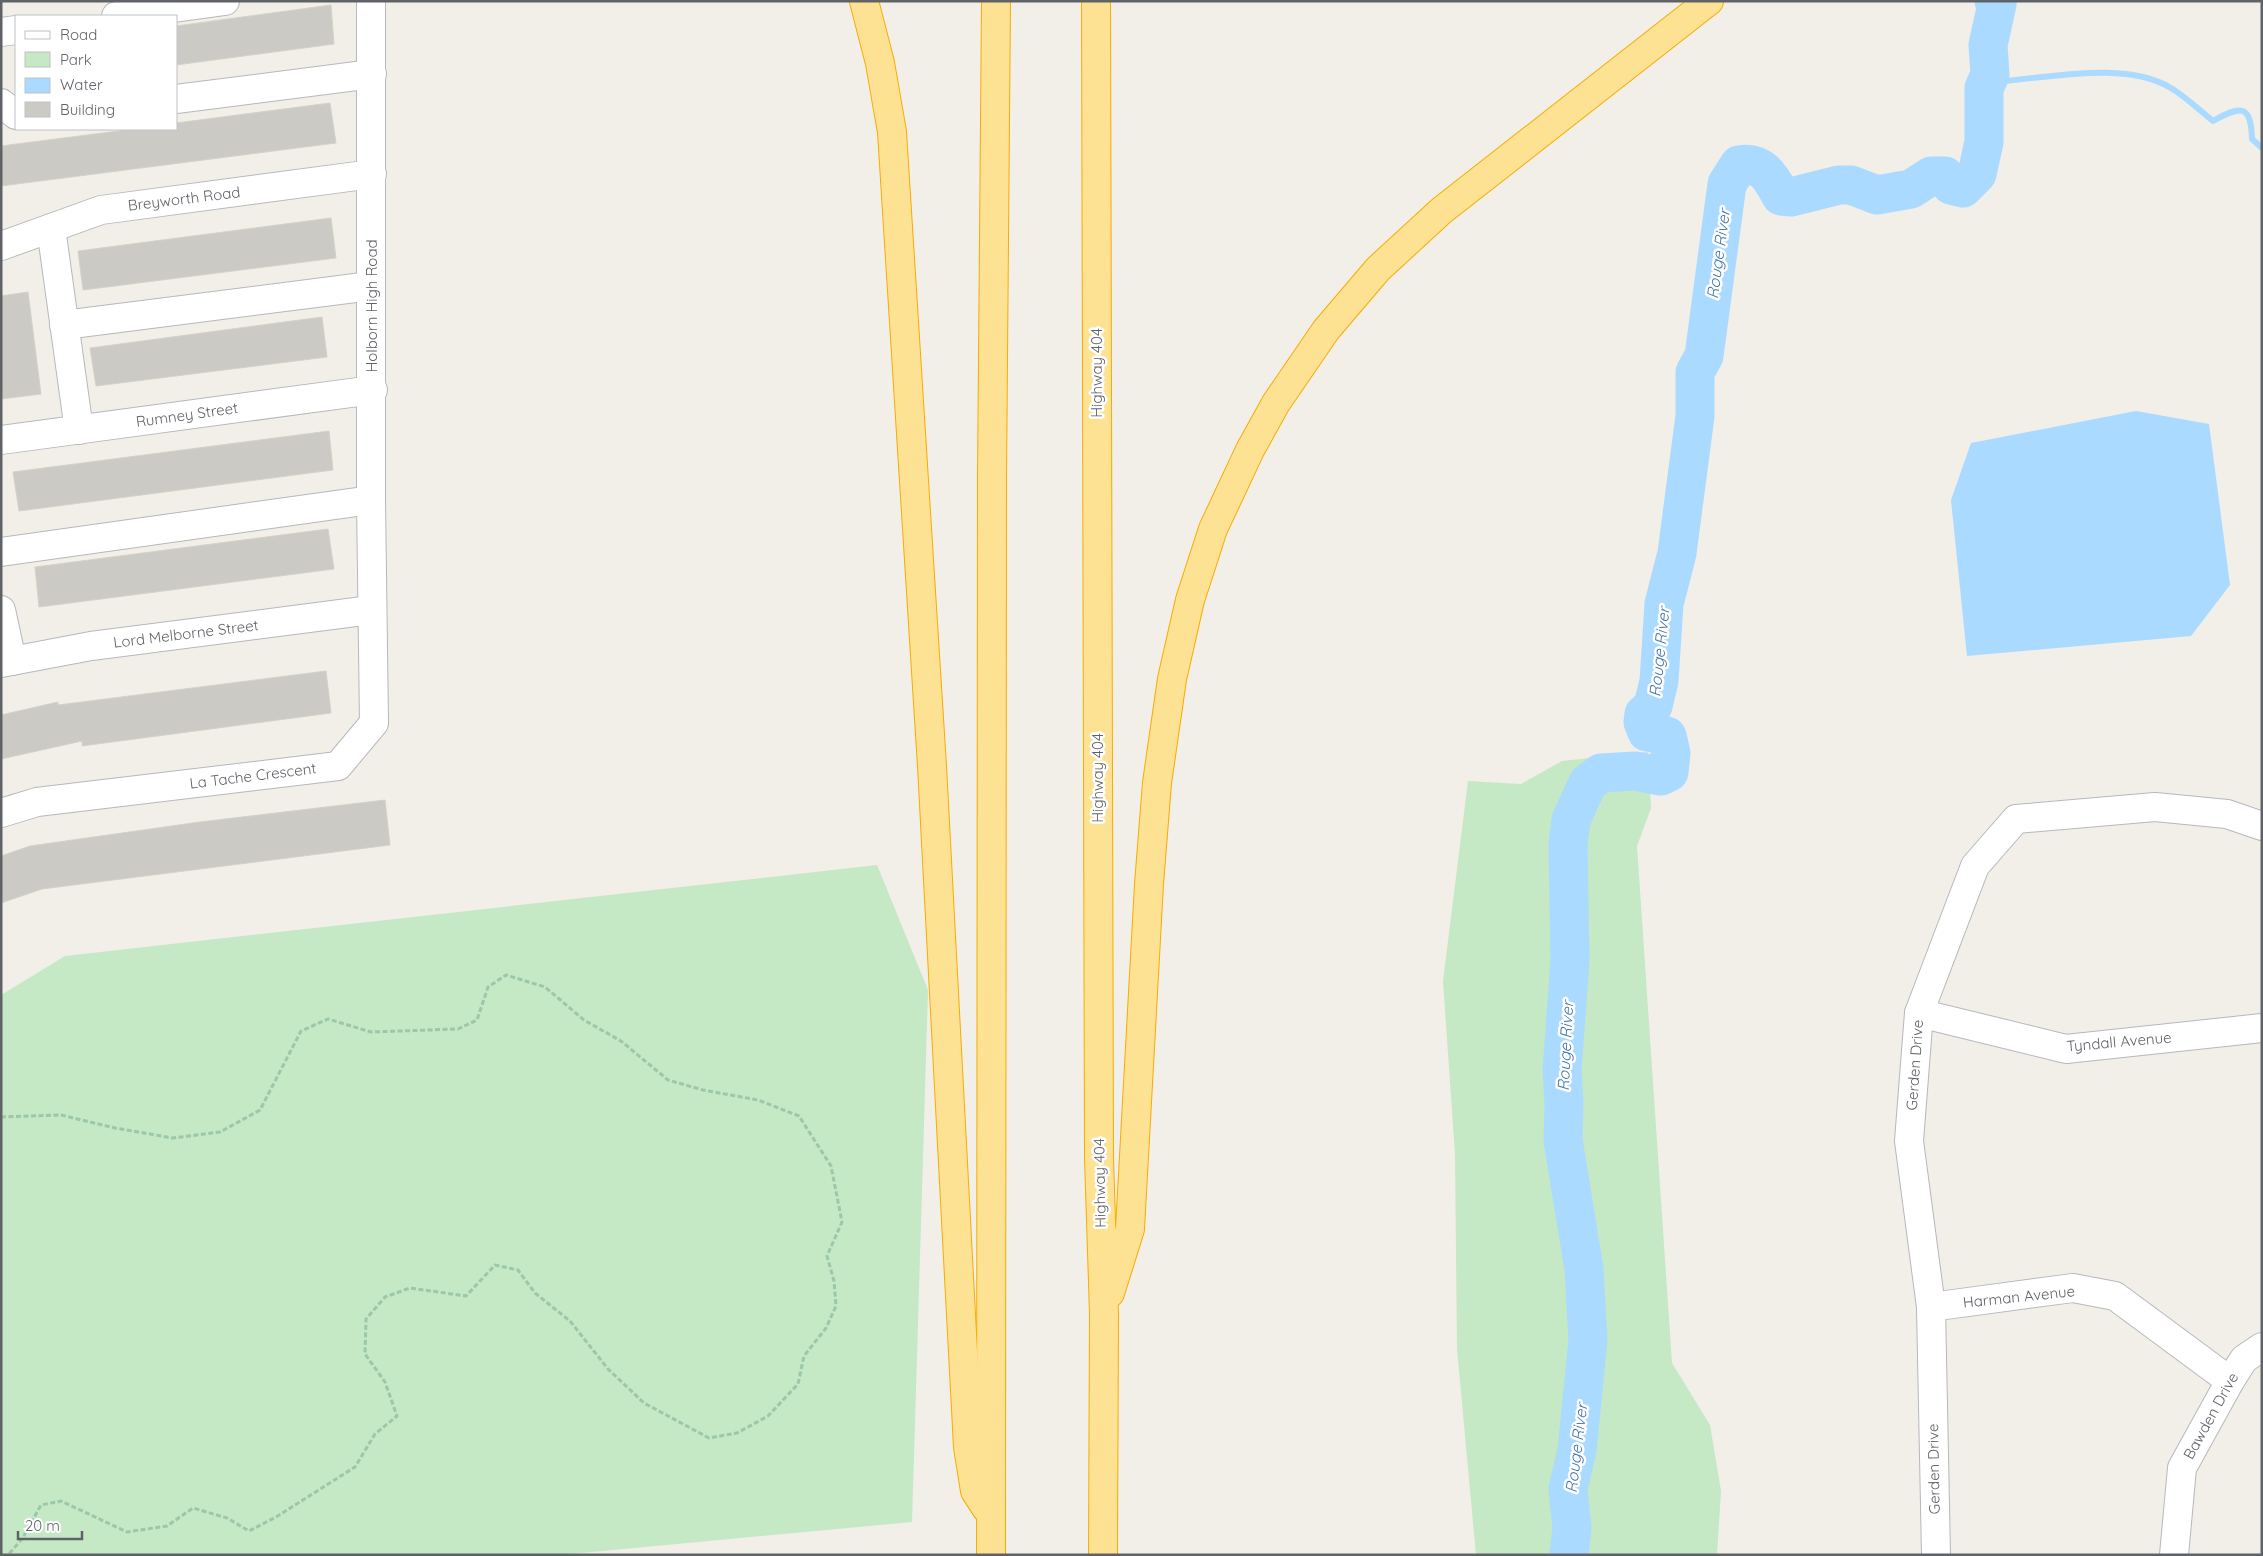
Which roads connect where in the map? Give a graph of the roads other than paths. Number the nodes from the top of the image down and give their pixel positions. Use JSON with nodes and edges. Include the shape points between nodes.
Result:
{"nodes":[{"id":1,"x":225,"y":1,"type":"edge"},
{"id":2,"x":371,"y":1,"type":"edge"},
{"id":3,"x":864,"y":1,"type":"edge"},
{"id":4,"x":996,"y":1,"type":"edge"},
{"id":5,"x":1096,"y":1,"type":"edge"},
{"id":6,"x":1709,"y":1,"type":"edge"},
{"id":7,"x":123,"y":15,"type":"edge"},
{"id":8,"x":15,"y":30,"type":"edge"},
{"id":9,"x":1,"y":32,"type":"edge"},
{"id":10,"x":372,"y":74,"type":"junction"},
{"id":11,"x":178,"y":99,"type":"edge"},
{"id":12,"x":1,"y":103,"type":"edge"},
{"id":13,"x":15,"y":115,"type":"edge"},
{"id":14,"x":372,"y":174,"type":"junction"},
{"id":15,"x":51,"y":228,"type":"junction"},
{"id":16,"x":1,"y":246,"type":"edge"},
{"id":17,"x":372,"y":286,"type":"junction"},
{"id":18,"x":64,"y":325,"type":"junction"},
{"id":19,"x":373,"y":390,"type":"junction"},
{"id":20,"x":79,"y":430,"type":"junction"},
{"id":21,"x":1,"y":440,"type":"edge"},
{"id":22,"x":371,"y":500,"type":"junction"},
{"id":23,"x":1,"y":552,"type":"edge"},
{"id":24,"x":1,"y":610,"type":"edge"},
{"id":25,"x":371,"y":610,"type":"junction"},
{"id":26,"x":6,"y":662,"type":"edge"},
{"id":27,"x":1,"y":813,"type":"edge"},
{"id":28,"x":2262,"y":826,"type":"edge"},
{"id":29,"x":1919,"y":1013,"type":"junction"},
{"id":30,"x":2262,"y":1028,"type":"edge"},
{"id":31,"x":1931,"y":1306,"type":"junction"},
{"id":32,"x":1104,"y":1314,"type":"junction"},
{"id":33,"x":2262,"y":1347,"type":"edge"},
{"id":34,"x":2230,"y":1381,"type":"junction"},
{"id":35,"x":990,"y":1515,"type":"junction"},
{"id":36,"x":991,"y":1555,"type":"edge"},
{"id":37,"x":1103,"y":1555,"type":"edge"},
{"id":38,"x":1936,"y":1555,"type":"edge"},
{"id":39,"x":2174,"y":1555,"type":"edge"}],
"edges":[{"from":1,"to":7,"type":"street"},
{"from":2,"to":10,"type":"street","name":"Holborn High Road"},
{"from":3,"to":35,"type":"highway","via":[[880,63],[892,132],[932,766],[968,1447],[974,1491]]},
{"from":4,"to":35,"type":"highway"},
{"from":5,"to":32,"type":"highway","name":"Highway 404","via":[[1099,1158]]},
{"from":6,"to":32,"type":"highway","via":[[1441,211],[1378,269],[1326,330],[1276,403],[1213,529],[1188,609],[1172,678],[1160,764],[1149,884],[1130,1229]]},
{"from":8,"to":9,"type":"street"},
{"from":10,"to":11,"type":"street"},
{"from":10,"to":14,"type":"street","name":"Holborn High Road"},
{"from":12,"to":13,"type":"street"},
{"from":14,"to":15,"type":"street","name":"Breyworth Road","via":[[101,210]]},
{"from":14,"to":17,"type":"street","name":"Holborn High Road"},
{"from":15,"to":16,"type":"street","name":"Breyworth Road"},
{"from":15,"to":18,"type":"street"},
{"from":17,"to":18,"type":"street"},
{"from":17,"to":19,"type":"street","name":"Holborn High Road"},
{"from":18,"to":20,"type":"street"},
{"from":19,"to":20,"type":"street","name":"Rumney Street"},
{"from":19,"to":22,"type":"street","name":"Holborn High Road"},
{"from":20,"to":21,"type":"street","name":"Rumney Street"},
{"from":22,"to":23,"type":"street"},
{"from":22,"to":25,"type":"street","name":"Holborn High Road"},
{"from":24,"to":26,"type":"street"},
{"from":25,"to":26,"type":"street","name":"Lord Melborne Street","via":[[92,646]]},
{"from":25,"to":27,"type":"street","name":"La Tache Crescent","via":[[374,723],[338,766],[37,802]]},
{"from":28,"to":29,"type":"street","name":"Gerden Drive","via":[[2227,814],[2156,807],[2016,819],[1975,866]]},
{"from":29,"to":30,"type":"street","name":"Tyndall Avenue","via":[[2066,1049]]},
{"from":29,"to":31,"type":"street","name":"Gerden Drive","via":[[1909,1141]]},
{"from":31,"to":34,"type":"street","name":"Harman Avenue","via":[[2073,1288],[2115,1296]]},
{"from":31,"to":38,"type":"street","name":"Gerden Drive"},
{"from":32,"to":37,"type":"highway","name":"Highway 404"},
{"from":33,"to":34,"type":"street","name":"Bawden Drive","via":[[2244,1359]]},
{"from":34,"to":39,"type":"street","name":"Bawden Drive","via":[[2182,1468]]},
{"from":35,"to":36,"type":"highway"}]}
